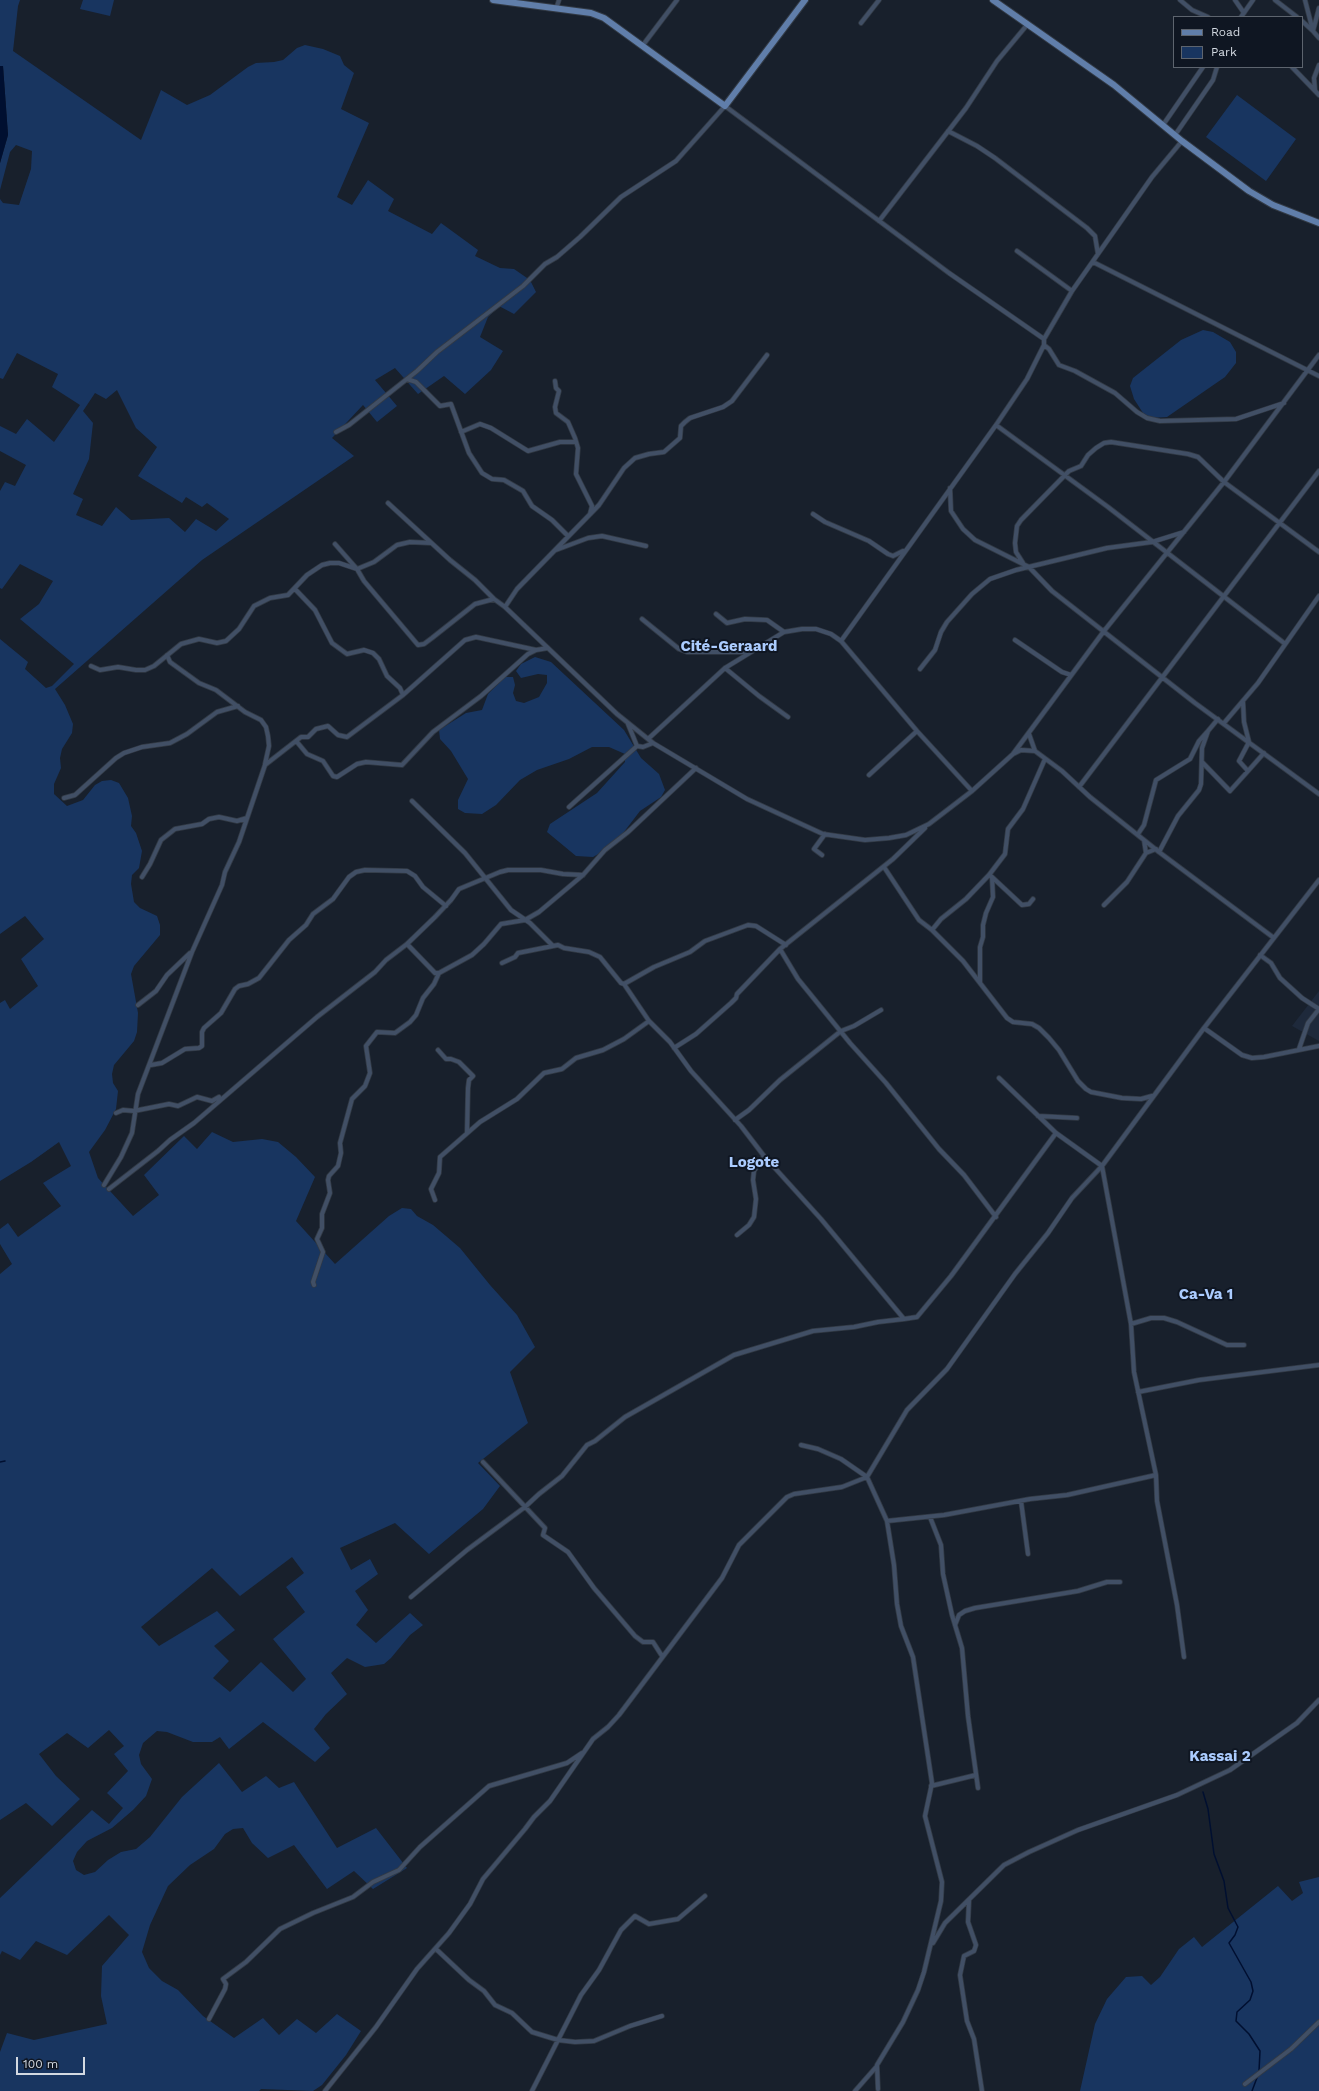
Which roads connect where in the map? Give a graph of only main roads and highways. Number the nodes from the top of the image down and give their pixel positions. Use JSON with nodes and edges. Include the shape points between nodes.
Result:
{"nodes":[{"id":1,"x":493,"y":0,"type":"edge"},
{"id":2,"x":805,"y":0,"type":"edge"},
{"id":3,"x":993,"y":0,"type":"edge"},
{"id":4,"x":1319,"y":223,"type":"edge"}],
"edges":[{"from":1,"to":2,"type":"main road","via":[[591,13],[604,18],[725,106]]},
{"from":3,"to":4,"type":"main road","via":[[1114,85],[1182,141],[1249,191],[1273,205]]}]}
